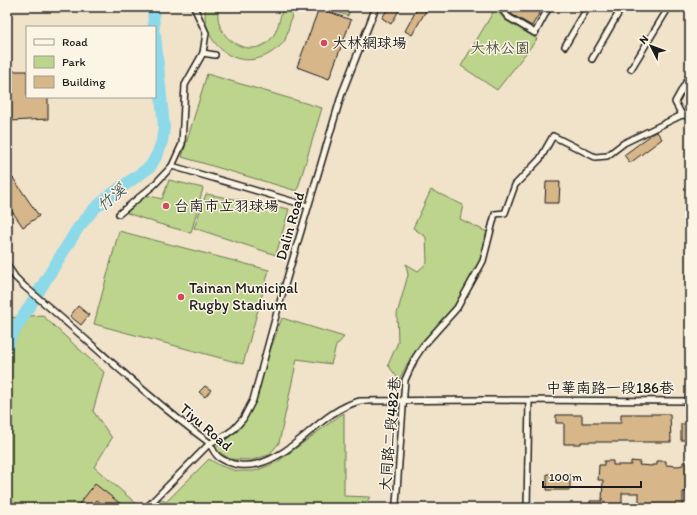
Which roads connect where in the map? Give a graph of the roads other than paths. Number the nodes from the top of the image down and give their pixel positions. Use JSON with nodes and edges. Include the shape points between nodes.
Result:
{"nodes":[{"id":1,"x":194,"y":7,"type":"edge"},
{"id":2,"x":376,"y":7,"type":"edge"},
{"id":3,"x":500,"y":7,"type":"edge"},
{"id":4,"x":550,"y":7,"type":"edge"},
{"id":5,"x":588,"y":7,"type":"edge"},
{"id":6,"x":622,"y":7,"type":"edge"},
{"id":7,"x":668,"y":7,"type":"edge"},
{"id":8,"x":565,"y":46,"type":"dead end"},
{"id":9,"x":203,"y":53,"type":"junction"},
{"id":10,"x":215,"y":55,"type":"dead end"},
{"id":11,"x":592,"y":59,"type":"dead end"},
{"id":12,"x":631,"y":69,"type":"dead end"},
{"id":13,"x":690,"y":75,"type":"edge"},
{"id":14,"x":682,"y":115,"type":"junction"},
{"id":15,"x":690,"y":116,"type":"edge"},
{"id":16,"x":172,"y":166,"type":"junction"},
{"id":17,"x":308,"y":206,"type":"junction"},
{"id":18,"x":119,"y":214,"type":"dead end"},
{"id":19,"x":7,"y":265,"type":"edge"},
{"id":20,"x":403,"y":400,"type":"junction"},
{"id":21,"x":529,"y":400,"type":"junction"},
{"id":22,"x":690,"y":401,"type":"edge"},
{"id":23,"x":210,"y":443,"type":"junction"},
{"id":24,"x":396,"y":504,"type":"dead end"},
{"id":25,"x":146,"y":508,"type":"edge"},
{"id":26,"x":527,"y":508,"type":"edge"}],
"edges":[{"from":1,"to":9,"type":"street","via":[[206,33]]},
{"from":2,"to":17,"type":"street","name":"Dalin Road","via":[[347,77]]},
{"from":3,"to":4,"type":"street","via":[[508,17],[535,33]]},
{"from":5,"to":8,"type":"street"},
{"from":6,"to":11,"type":"street"},
{"from":7,"to":12,"type":"street"},
{"from":9,"to":10,"type":"street"},
{"from":9,"to":16,"type":"street","via":[[185,85],[182,144]]},
{"from":13,"to":14,"type":"street","via":[[675,102]]},
{"from":14,"to":15,"type":"street"},
{"from":14,"to":20,"type":"street","name":"大同路二段482巷","via":[[624,143],[607,156],[596,157],[553,136],[540,159],[515,185],[504,213],[495,214],[483,261],[457,308],[415,358],[404,380]]},
{"from":16,"to":17,"type":"street"},
{"from":16,"to":18,"type":"street"},
{"from":17,"to":23,"type":"street","name":"Dalin Road","via":[[253,400],[243,419],[234,429]]},
{"from":19,"to":23,"type":"street","name":"Tiyu Road","via":[[26,287]]},
{"from":20,"to":21,"type":"street","name":"Tiyu Road"},
{"from":20,"to":23,"type":"street","name":"Tiyu Road","via":[[360,401],[345,406],[286,450],[257,464],[232,464],[215,455]]},
{"from":20,"to":24,"type":"street","name":"大同路二段482巷"},
{"from":21,"to":22,"type":"street","name":"中華南路一段186巷"},
{"from":21,"to":26,"type":"street"},
{"from":23,"to":25,"type":"street","name":"Dalin Road"}]}
